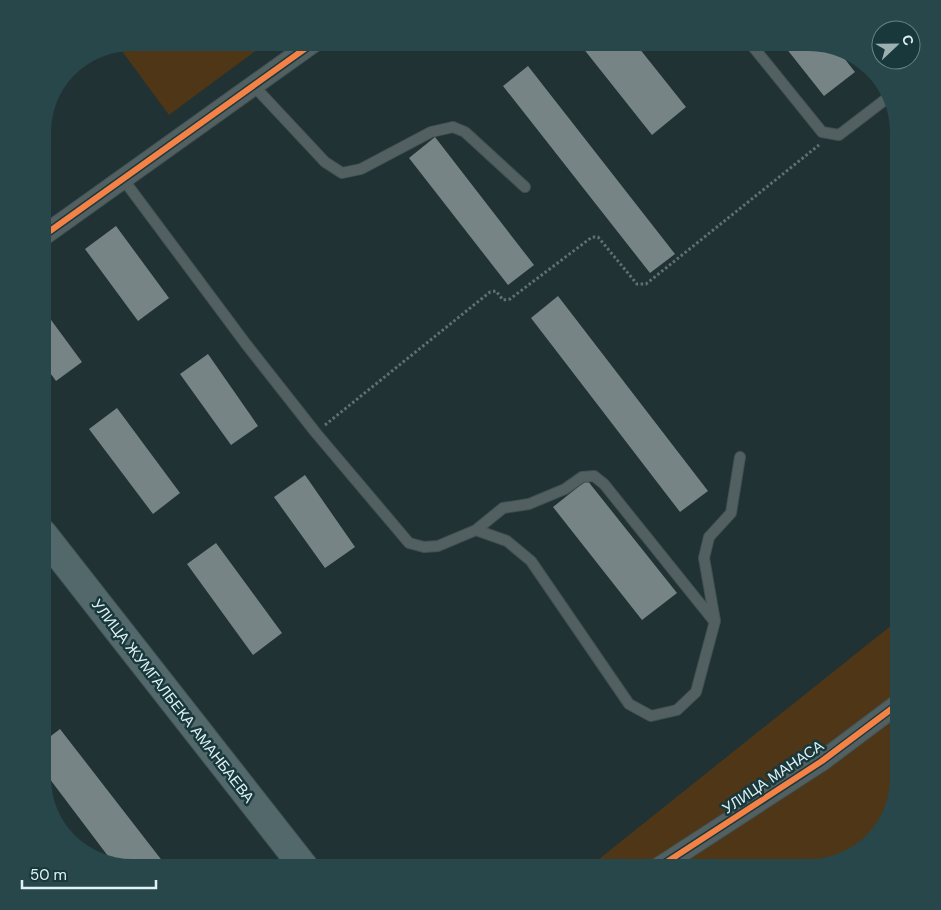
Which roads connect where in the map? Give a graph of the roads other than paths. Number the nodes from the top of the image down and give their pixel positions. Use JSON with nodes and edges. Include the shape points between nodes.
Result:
{"nodes":[{"id":1,"x":300,"y":51,"type":"edge"},
{"id":2,"x":756,"y":51,"type":"edge"},
{"id":3,"x":253,"y":85,"type":"junction"},
{"id":4,"x":883,"y":101,"type":"edge"},
{"id":5,"x":123,"y":178,"type":"junction"},
{"id":6,"x":525,"y":187,"type":"dead end"},
{"id":7,"x":51,"y":230,"type":"edge"},
{"id":8,"x":740,"y":457,"type":"dead end"},
{"id":9,"x":476,"y":530,"type":"junction"},
{"id":10,"x":51,"y":544,"type":"edge"},
{"id":11,"x":715,"y":622,"type":"junction"},
{"id":12,"x":890,"y":710,"type":"edge"},
{"id":13,"x":297,"y":859,"type":"edge"},
{"id":14,"x":673,"y":859,"type":"edge"}],
"edges":[{"from":1,"to":3,"type":"street"},
{"from":2,"to":4,"type":"lane","via":[[822,132],[839,135]]},
{"from":3,"to":5,"type":"street"},
{"from":3,"to":6,"type":"lane","via":[[325,162],[342,173],[361,169],[431,132],[453,127],[465,132]]},
{"from":5,"to":7,"type":"street"},
{"from":5,"to":9,"type":"lane","via":[[246,344],[409,543],[438,546]]},
{"from":8,"to":11,"type":"lane","via":[[730,513],[710,537],[704,558]]},
{"from":9,"to":11,"type":"lane","via":[[503,508],[530,504],[565,490],[582,477],[594,476],[604,484]]},
{"from":9,"to":11,"type":"lane","via":[[507,541],[531,561],[629,704],[651,716],[677,710],[696,692]]},
{"from":10,"to":13,"type":"main road","name":"УЛИЦА ЖУМГАЛБЕКА АМАНБАЕВА"},
{"from":12,"to":14,"type":"street","name":"УЛИЦА МАНАСА","via":[[822,761]]}]}
